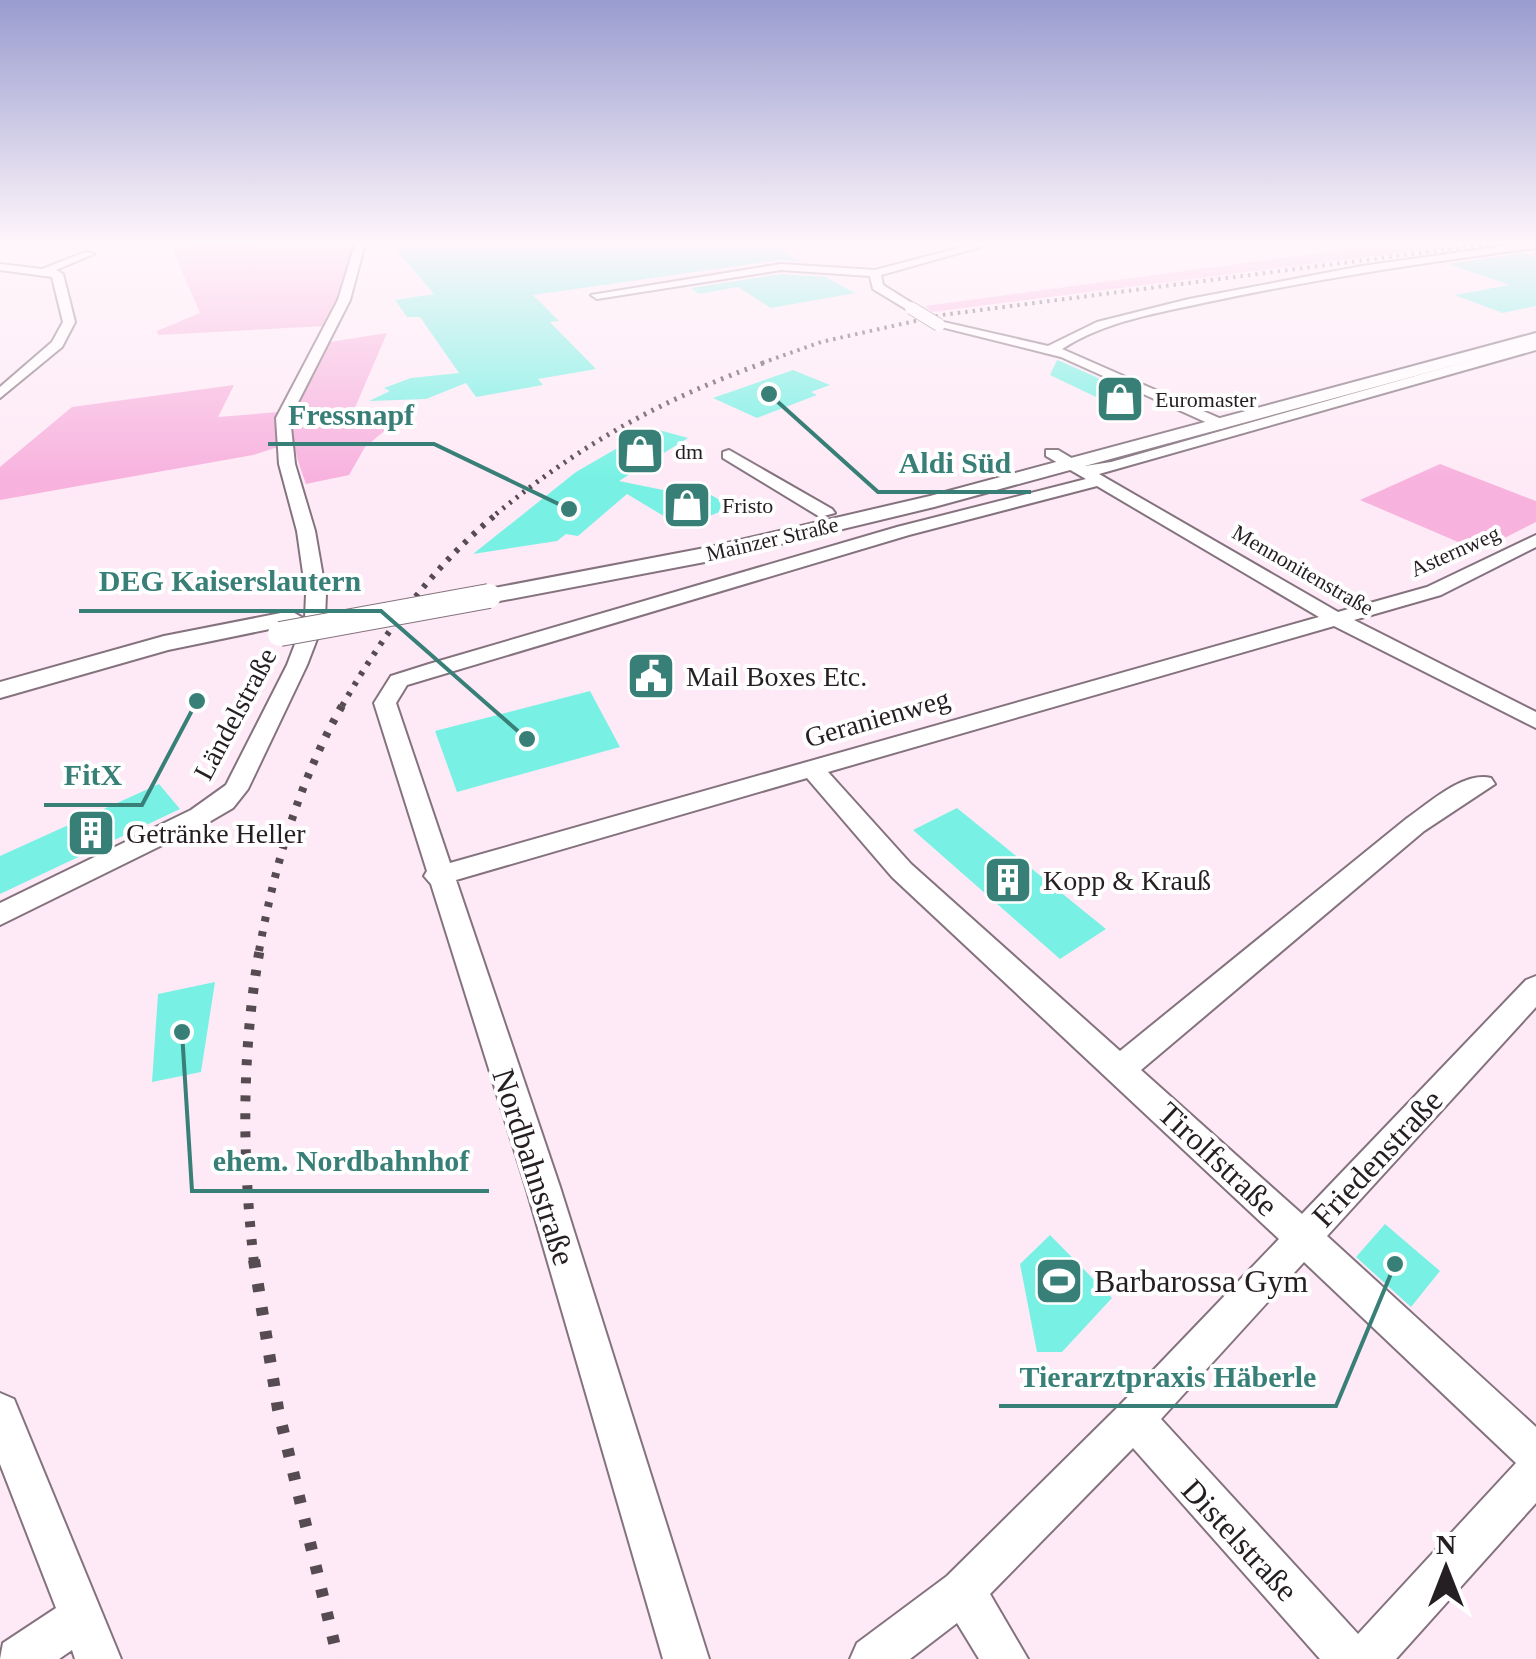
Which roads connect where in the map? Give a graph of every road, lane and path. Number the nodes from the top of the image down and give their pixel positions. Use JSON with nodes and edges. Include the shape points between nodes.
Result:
{"nodes":[{"id":1,"x":66,"y":321,"type":"edge"},
{"id":2,"x":333,"y":321,"type":"edge"},
{"id":3,"x":933,"y":321,"type":"edge"},
{"id":4,"x":1117,"y":321,"type":"edge"},
{"id":5,"x":1536,"y":329,"type":"edge"},
{"id":6,"x":1536,"y":338,"type":"edge"},
{"id":7,"x":1536,"y":346,"type":"edge"},
{"id":8,"x":1052,"y":350,"type":"junction"},
{"id":9,"x":0,"y":394,"type":"edge"},
{"id":10,"x":1199,"y":414,"type":"junction"},
{"id":11,"x":1221,"y":424,"type":"junction"},
{"id":12,"x":1052,"y":453,"type":"junction"},
{"id":13,"x":728,"y":455,"type":"dead end"},
{"id":14,"x":1084,"y":472,"type":"junction"},
{"id":15,"x":826,"y":513,"type":"junction"},
{"id":16,"x":1536,"y":540,"type":"edge"},
{"id":17,"x":491,"y":589,"type":"junction"},
{"id":18,"x":1334,"y":618,"type":"junction"},
{"id":19,"x":292,"y":632,"type":"junction"},
{"id":20,"x":399,"y":681,"type":"joint"},
{"id":21,"x":0,"y":690,"type":"edge"},
{"id":22,"x":0,"y":708,"type":"edge"},
{"id":23,"x":1536,"y":721,"type":"edge"},
{"id":24,"x":812,"y":768,"type":"junction"},
{"id":25,"x":1483,"y":784,"type":"dead end"},
{"id":26,"x":438,"y":876,"type":"junction"},
{"id":27,"x":0,"y":915,"type":"edge"},
{"id":28,"x":1536,"y":988,"type":"edge"},
{"id":29,"x":1120,"y":1069,"type":"junction"},
{"id":30,"x":1302,"y":1238,"type":"junction"},
{"id":31,"x":0,"y":1413,"type":"edge"},
{"id":32,"x":1134,"y":1419,"type":"junction"},
{"id":33,"x":1536,"y":1454,"type":"edge"},
{"id":34,"x":1536,"y":1472,"type":"edge"},
{"id":35,"x":962,"y":1591,"type":"junction"},
{"id":36,"x":82,"y":1617,"type":"junction"},
{"id":37,"x":19,"y":1659,"type":"edge"},
{"id":38,"x":98,"y":1659,"type":"edge"},
{"id":39,"x":686,"y":1659,"type":"edge"},
{"id":40,"x":873,"y":1659,"type":"edge"},
{"id":41,"x":1005,"y":1659,"type":"edge"},
{"id":42,"x":1350,"y":1659,"type":"edge"},
{"id":43,"x":1366,"y":1659,"type":"edge"}],
"edges":[{"from":1,"to":9,"type":"street","via":[[50,351]]},
{"from":2,"to":19,"type":"street","name":"Ländelstraße","via":[[283,418],[316,594],[314,618]]},
{"from":3,"to":8,"type":"street","bridge":true},
{"from":4,"to":8,"type":"street"},
{"from":5,"to":10,"type":"main road","name":"Mainzer Straße"},
{"from":6,"to":11,"type":"main road","name":"Mainzer Straße"},
{"from":7,"to":14,"type":"street","name":"Mainzer Straße"},
{"from":8,"to":10,"type":"street"},
{"from":10,"to":11,"type":"street"},
{"from":10,"to":12,"type":"main road","name":"Mainzer Straße"},
{"from":11,"to":14,"type":"main road","name":"Mainzer Straße"},
{"from":12,"to":14,"type":"street","name":"Mennonitenstraße"},
{"from":12,"to":15,"type":"main road","name":"Mainzer Straße"},
{"from":13,"to":15,"type":"street","name":"Mainzer Straße"},
{"from":14,"to":17,"type":"main road","name":"Mainzer Straße","via":[[775,540]]},
{"from":14,"to":18,"type":"street","name":"Mennonitenstraße"},
{"from":14,"to":20,"type":"street","name":"Mainzer Straße","via":[[962,515]]},
{"from":15,"to":17,"type":"main road","name":"Mainzer Straße"},
{"from":16,"to":18,"type":"street","name":"Asternweg","via":[[1434,591]]},
{"from":17,"to":19,"type":"main road","name":"Mainzer Straße","bridge":true},
{"from":18,"to":23,"type":"street","name":"Mennonitenstraße"},
{"from":18,"to":24,"type":"street","name":"Geranienweg"},
{"from":19,"to":21,"type":"main road","name":"Mainzer Straße","via":[[164,644]]},
{"from":19,"to":22,"type":"main road","name":"Mainzer Straße","via":[[114,673]]},
{"from":19,"to":27,"type":"street","name":"Ländelstraße","via":[[236,789],[224,802]]},
{"from":20,"to":26,"type":"street","name":"Nordbahnstraße","via":[[385,703]]},
{"from":24,"to":26,"type":"street","name":"Geranienweg"},
{"from":24,"to":29,"type":"street","name":"Tirolfstraße","via":[[896,868]]},
{"from":25,"to":29,"type":"street","via":[[1415,825]]},
{"from":26,"to":39,"type":"street","name":"Nordbahnstraße","via":[[542,1187]]},
{"from":28,"to":30,"type":"street","name":"Friedenstraße"},
{"from":29,"to":30,"type":"street","name":"Tirolfstraße"},
{"from":30,"to":32,"type":"street","name":"Friedenstraße"},
{"from":30,"to":33,"type":"street","name":"Tirolfstraße"},
{"from":31,"to":36,"type":"street"},
{"from":32,"to":35,"type":"street","name":"Friedenstraße"},
{"from":32,"to":42,"type":"street","name":"Distelstraße"},
{"from":34,"to":43,"type":"street"},
{"from":35,"to":40,"type":"street","name":"Friedenstraße"},
{"from":35,"to":41,"type":"street"},
{"from":36,"to":37,"type":"street"},
{"from":36,"to":38,"type":"street"}]}
